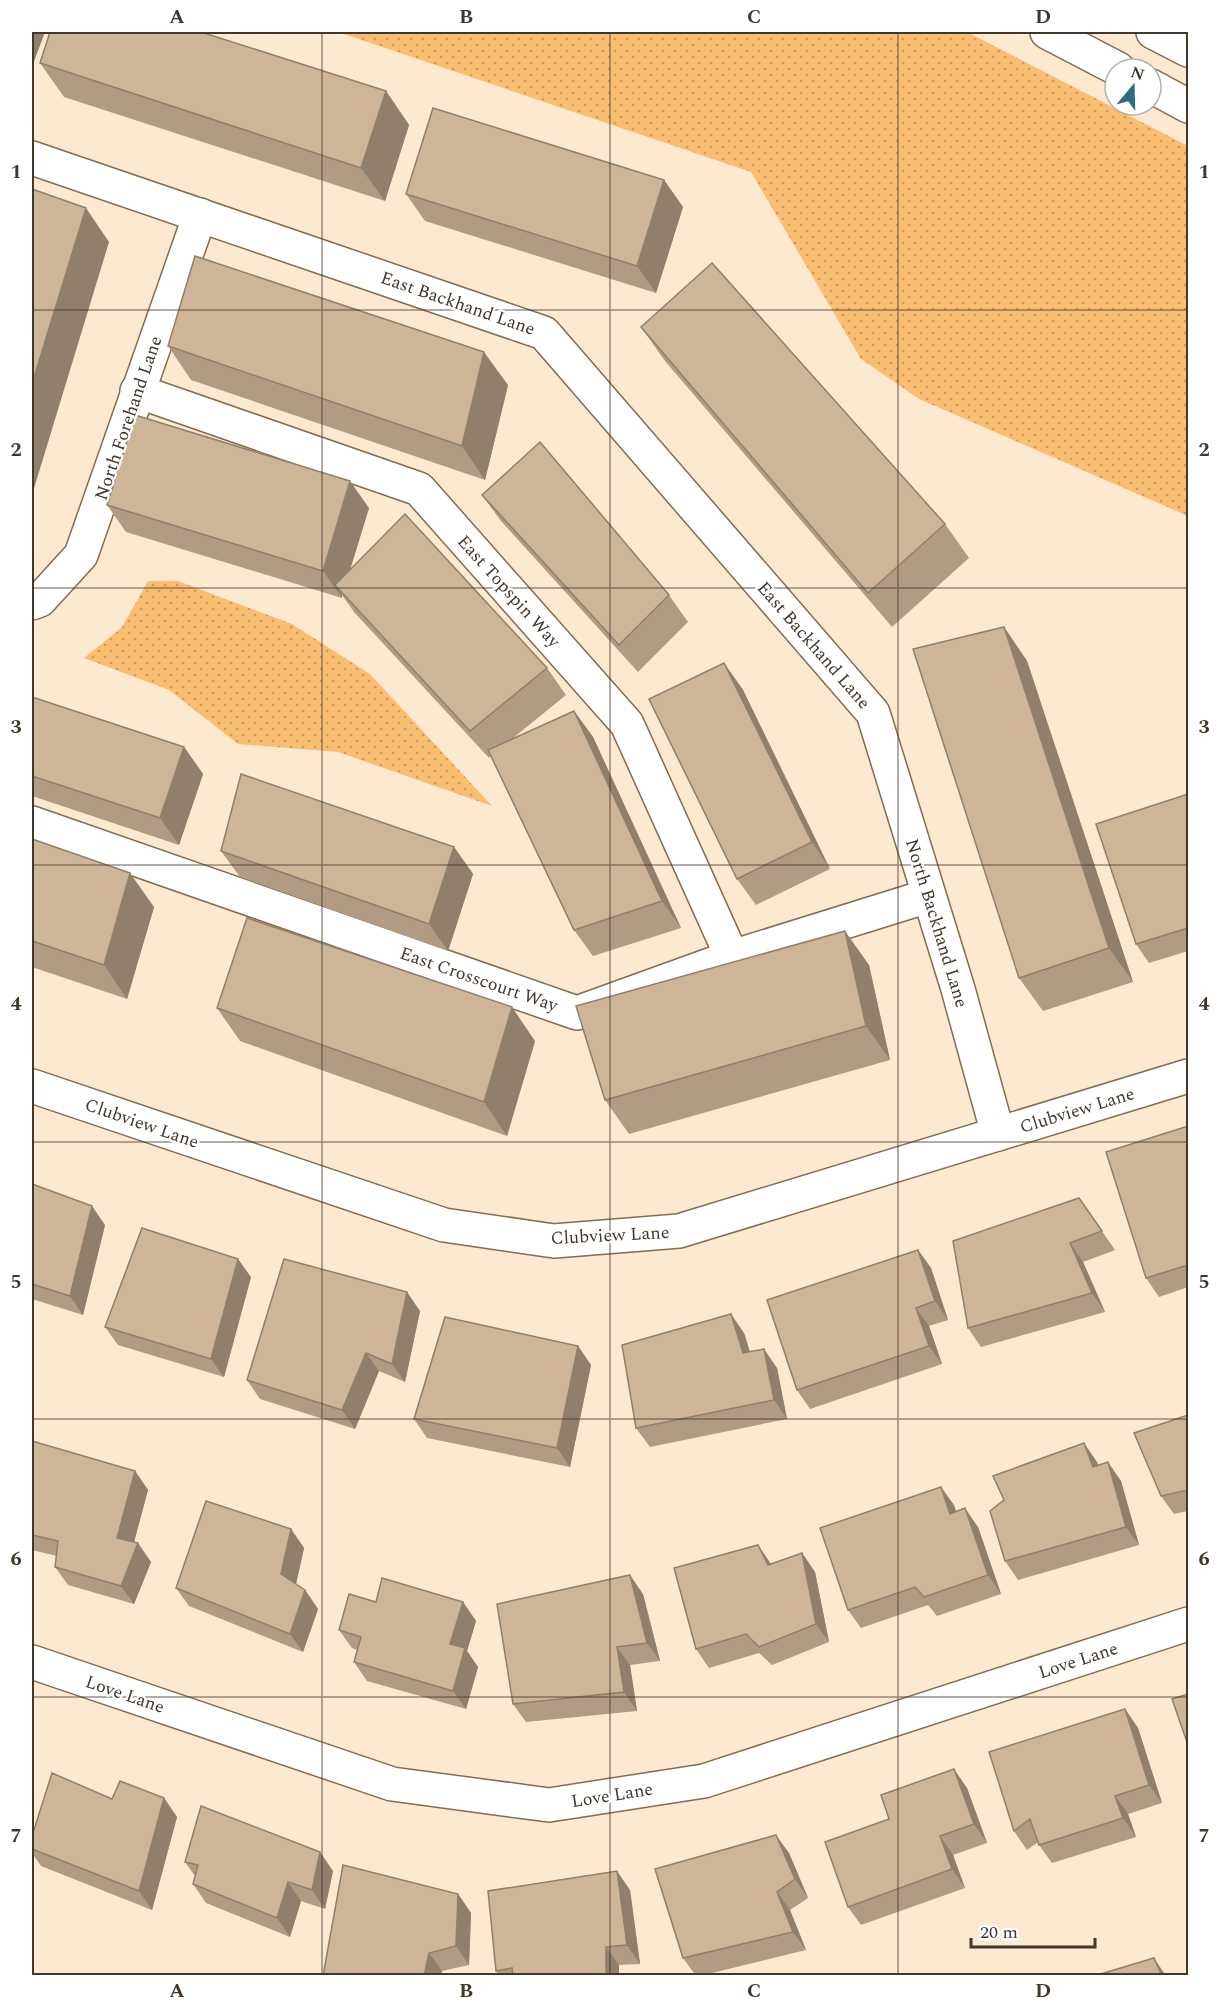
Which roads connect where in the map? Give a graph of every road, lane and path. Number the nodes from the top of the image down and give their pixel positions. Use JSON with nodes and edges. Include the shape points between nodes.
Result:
{"nodes":[{"id":1,"x":1047,"y":32,"type":"edge"},
{"id":2,"x":1153,"y":32,"type":"edge"},
{"id":3,"x":1188,"y":50,"type":"edge"},
{"id":4,"x":1103,"y":61,"type":"edge"},
{"id":5,"x":1163,"y":92,"type":"edge"},
{"id":6,"x":1188,"y":106,"type":"edge"},
{"id":7,"x":32,"y":158,"type":"edge"},
{"id":8,"x":200,"y":215,"type":"junction"},
{"id":9,"x":137,"y":391,"type":"junction"},
{"id":10,"x":32,"y":603,"type":"edge"},
{"id":11,"x":873,"y":713,"type":"joint"},
{"id":12,"x":32,"y":823,"type":"edge"},
{"id":13,"x":928,"y":896,"type":"junction"},
{"id":14,"x":732,"y":957,"type":"junction"},
{"id":15,"x":1188,"y":1076,"type":"edge"},
{"id":16,"x":32,"y":1086,"type":"edge"},
{"id":17,"x":998,"y":1134,"type":"junction"},
{"id":18,"x":1188,"y":1624,"type":"edge"},
{"id":19,"x":32,"y":1662,"type":"edge"}],
"edges":[{"from":1,"to":4,"type":"street"},
{"from":2,"to":3,"type":"street"},
{"from":5,"to":6,"type":"street"},
{"from":7,"to":8,"type":"street","name":"East Backhand Lane"},
{"from":8,"to":9,"type":"street","name":"North Forehand Lane"},
{"from":8,"to":11,"type":"street","name":"East Backhand Lane","via":[[544,333]]},
{"from":9,"to":10,"type":"street","name":"North Forehand Lane","via":[[81,555],[40,600]]},
{"from":9,"to":14,"type":"street","name":"East Topspin Way","via":[[419,489],[627,724]]},
{"from":11,"to":13,"type":"street","name":"North Backhand Lane"},
{"from":12,"to":14,"type":"street","name":"East Crosscourt Way","via":[[577,1013]]},
{"from":13,"to":14,"type":"street","name":"East Crosscourt Way"},
{"from":13,"to":17,"type":"street","name":"North Backhand Lane"},
{"from":15,"to":17,"type":"street","name":"Clubview Lane"},
{"from":16,"to":17,"type":"street","name":"Clubview Lane","via":[[444,1225],[554,1241],[679,1232]]},
{"from":18,"to":19,"type":"street","name":"Love Lane","via":[[704,1781],[549,1805],[392,1784]]}]}
